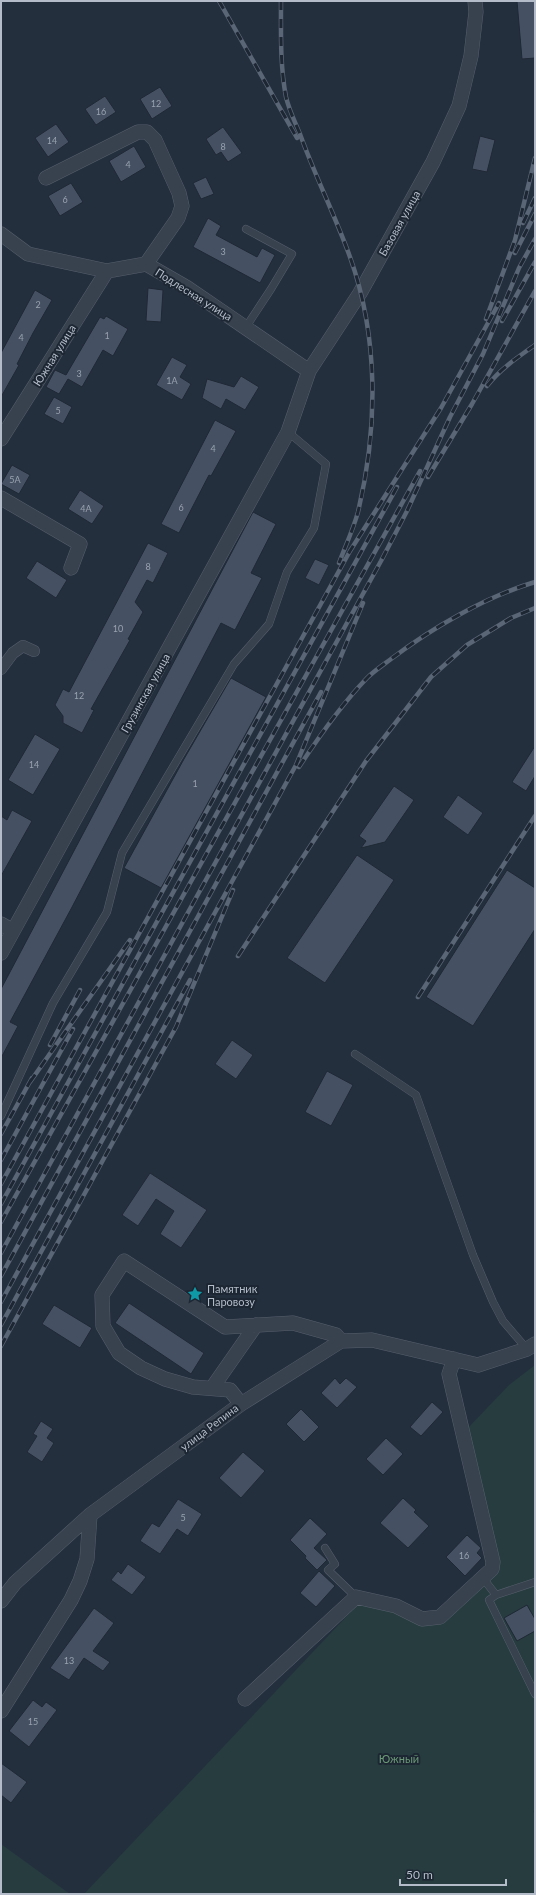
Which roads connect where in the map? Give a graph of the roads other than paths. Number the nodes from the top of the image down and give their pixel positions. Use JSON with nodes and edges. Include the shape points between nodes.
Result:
{"nodes":[{"id":1,"x":475,"y":1,"type":"edge"},
{"id":2,"x":46,"y":178,"type":"dead end"},
{"id":3,"x":246,"y":229,"type":"dead end"},
{"id":4,"x":1,"y":234,"type":"edge"},
{"id":5,"x":146,"y":264,"type":"junction"},
{"id":6,"x":107,"y":271,"type":"junction"},
{"id":7,"x":246,"y":327,"type":"junction"},
{"id":8,"x":309,"y":371,"type":"junction"},
{"id":9,"x":288,"y":432,"type":"junction"},
{"id":10,"x":1,"y":439,"type":"edge"},
{"id":11,"x":1,"y":498,"type":"edge"},
{"id":12,"x":71,"y":568,"type":"dead end"},
{"id":13,"x":34,"y":651,"type":"dead end"},
{"id":14,"x":1,"y":669,"type":"edge"},
{"id":15,"x":7,"y":928,"type":"edge"},
{"id":16,"x":1,"y":953,"type":"edge"},
{"id":17,"x":355,"y":1054,"type":"dead end"},
{"id":18,"x":1,"y":1116,"type":"edge"},
{"id":19,"x":256,"y":1325,"type":"junction"},
{"id":20,"x":341,"y":1342,"type":"junction"},
{"id":21,"x":531,"y":1347,"type":"edge"},
{"id":22,"x":454,"y":1359,"type":"junction"},
{"id":23,"x":212,"y":1388,"type":"junction"},
{"id":24,"x":241,"y":1404,"type":"junction"},
{"id":25,"x":90,"y":1515,"type":"junction"},
{"id":26,"x":325,"y":1548,"type":"dead end"},
{"id":27,"x":482,"y":1577,"type":"junction"},
{"id":28,"x":535,"y":1582,"type":"edge"},
{"id":29,"x":496,"y":1595,"type":"junction"},
{"id":30,"x":356,"y":1597,"type":"junction"},
{"id":31,"x":1,"y":1601,"type":"edge"},
{"id":32,"x":535,"y":1694,"type":"edge"},
{"id":33,"x":245,"y":1699,"type":"dead end"},
{"id":34,"x":1,"y":1711,"type":"edge"}],
"edges":[{"from":1,"to":8,"type":"street","name":"Базовая улица","via":[[471,56],[459,106],[433,162],[360,292]]},
{"from":2,"to":5,"type":"street","via":[[138,132],[147,132],[155,140],[179,193],[182,206],[178,218]]},
{"from":3,"to":7,"type":"lane","via":[[292,254]]},
{"from":4,"to":6,"type":"street","name":"Подлесная улица","via":[[28,254]]},
{"from":5,"to":6,"type":"street","name":"Подлесная улица"},
{"from":5,"to":7,"type":"street","name":"Подлесная улица"},
{"from":6,"to":10,"type":"street","name":"Южная улица"},
{"from":7,"to":8,"type":"street","name":"Подлесная улица"},
{"from":8,"to":9,"type":"street","name":"Базовая улица"},
{"from":9,"to":15,"type":"street","name":"Грузинская улица"},
{"from":9,"to":18,"type":"lane","via":[[326,464],[314,528],[287,572],[269,624],[234,664],[122,852],[107,912],[53,1003]]},
{"from":11,"to":12,"type":"street","via":[[80,544]]},
{"from":13,"to":14,"type":"street","via":[[23,646],[13,653]]},
{"from":15,"to":16,"type":"street","name":"Грузинская улица"},
{"from":17,"to":21,"type":"lane","via":[[416,1095],[492,1302],[503,1321]]},
{"from":19,"to":20,"type":"street","via":[[293,1323],[336,1335]]},
{"from":19,"to":23,"type":"street"},
{"from":19,"to":23,"type":"street","via":[[225,1327],[124,1262],[102,1295],[103,1326],[119,1353],[141,1368],[165,1379]]},
{"from":20,"to":22,"type":"street","name":"улица Репина","via":[[372,1340]]},
{"from":20,"to":24,"type":"street","name":"улица Репина"},
{"from":21,"to":22,"type":"street","name":"улица Репина","via":[[478,1365]]},
{"from":22,"to":27,"type":"street","via":[[449,1374],[493,1562],[492,1569]]},
{"from":23,"to":24,"type":"street","via":[[230,1390]]},
{"from":24,"to":25,"type":"street","name":"улица Репина"},
{"from":25,"to":31,"type":"street","name":"улица Репина","via":[[15,1583]]},
{"from":25,"to":34,"type":"street","via":[[87,1559],[80,1581],[71,1600]]},
{"from":26,"to":30,"type":"lane","via":[[335,1564],[328,1570]]},
{"from":27,"to":29,"type":"lane"},
{"from":27,"to":30,"type":"street","via":[[440,1617],[422,1619],[396,1606]]},
{"from":28,"to":29,"type":"lane"},
{"from":29,"to":32,"type":"lane","via":[[489,1600]]},
{"from":30,"to":33,"type":"street"}]}
